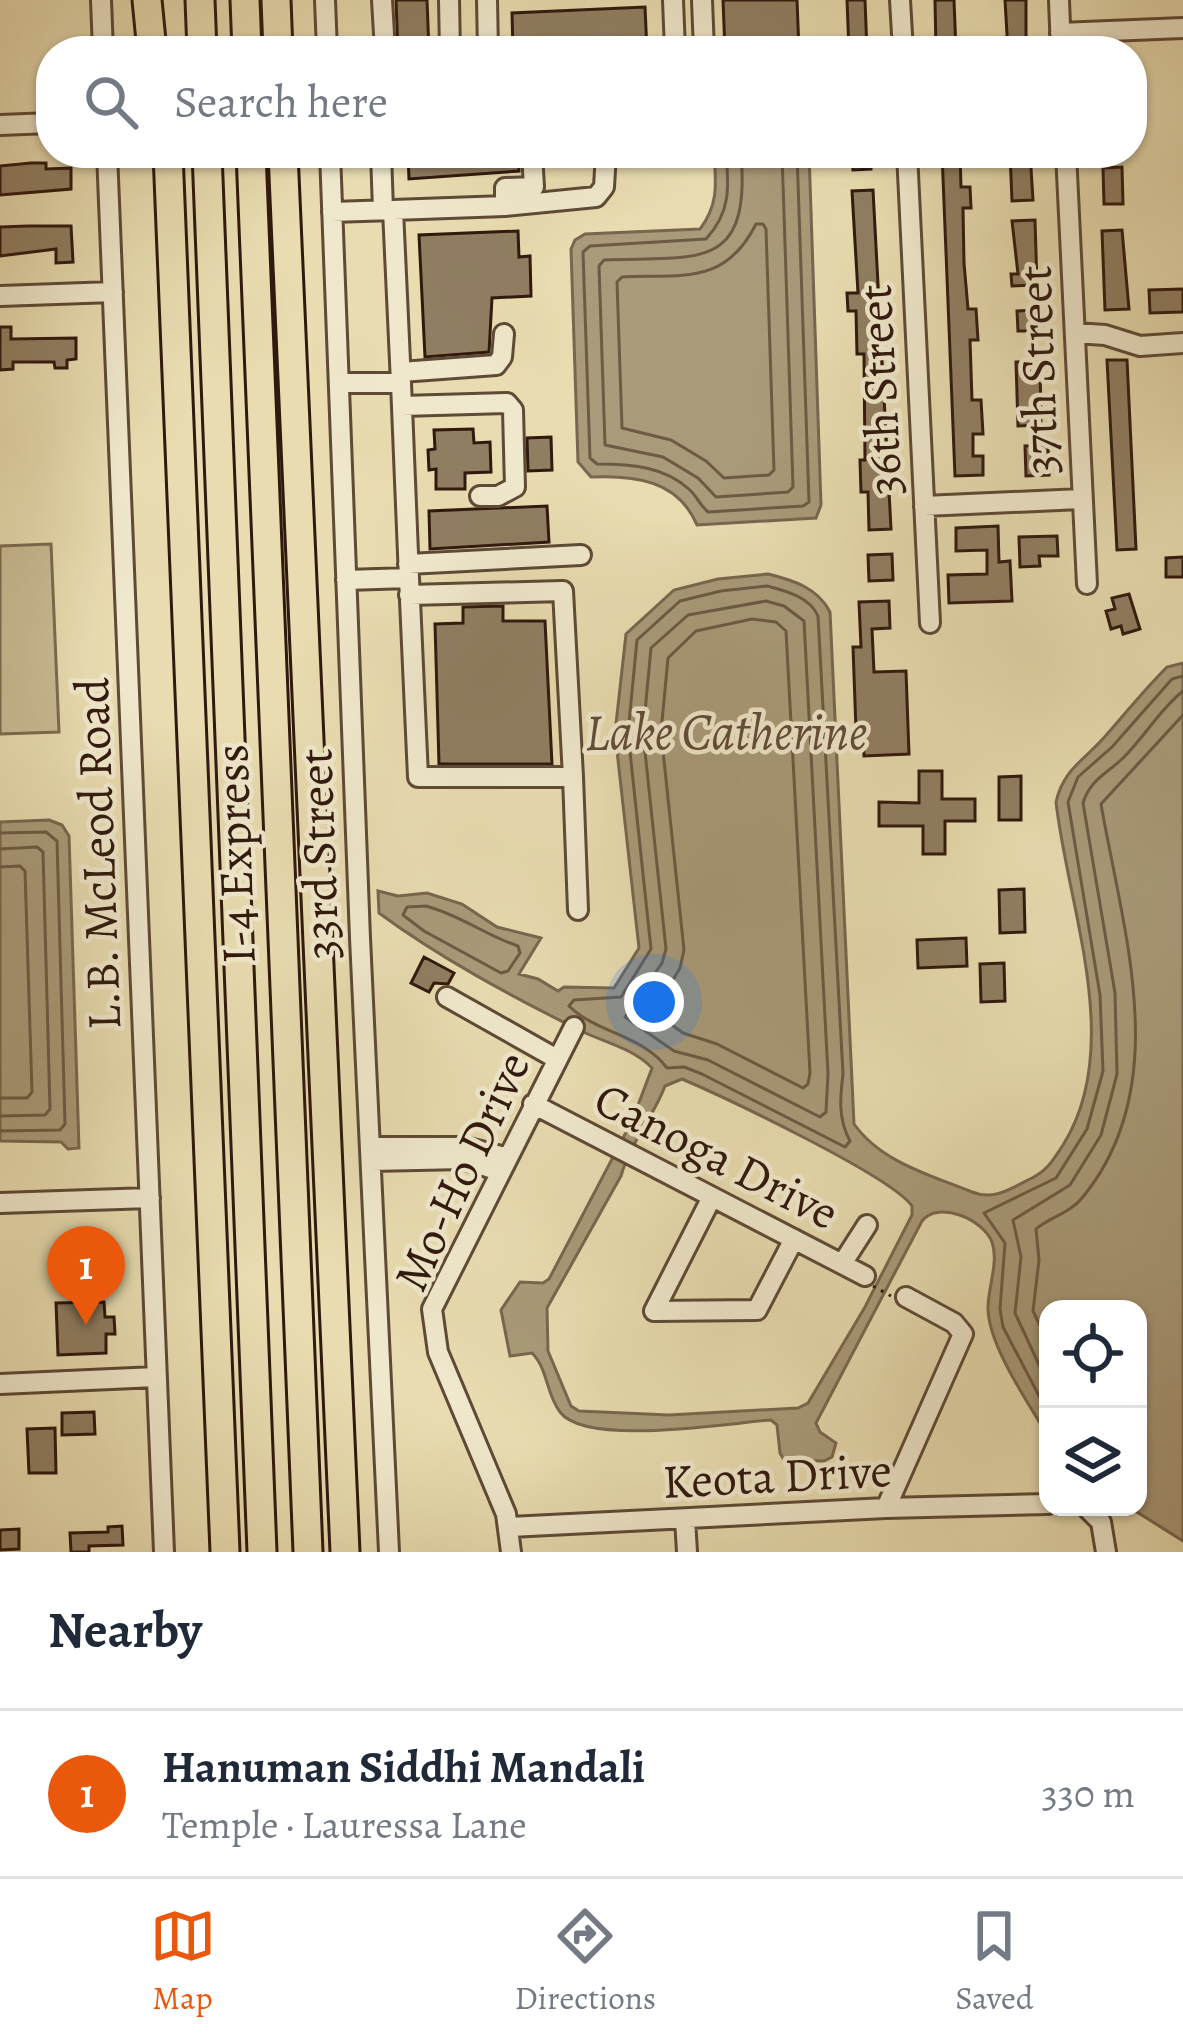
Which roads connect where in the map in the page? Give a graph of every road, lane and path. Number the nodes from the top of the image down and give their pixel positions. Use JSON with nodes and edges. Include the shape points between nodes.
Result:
{"nodes":[{"id":1,"x":101,"y":0,"type":"edge"},
{"id":2,"x":147,"y":0,"type":"edge"},
{"id":3,"x":162,"y":0,"type":"edge"},
{"id":4,"x":200,"y":0,"type":"edge"},
{"id":5,"x":245,"y":0,"type":"edge"},
{"id":6,"x":276,"y":0,"type":"edge"},
{"id":7,"x":325,"y":0,"type":"edge"},
{"id":8,"x":382,"y":0,"type":"edge"},
{"id":9,"x":448,"y":0,"type":"edge"},
{"id":10,"x":487,"y":0,"type":"edge"},
{"id":11,"x":673,"y":0,"type":"edge"},
{"id":12,"x":702,"y":0,"type":"edge"},
{"id":13,"x":900,"y":0,"type":"edge"},
{"id":14,"x":1059,"y":0,"type":"edge"},
{"id":15,"x":1183,"y":28,"type":"edge"},
{"id":16,"x":102,"y":36,"type":"edge"},
{"id":17,"x":151,"y":36,"type":"edge"},
{"id":18,"x":163,"y":36,"type":"edge"},
{"id":19,"x":201,"y":36,"type":"edge"},
{"id":20,"x":247,"y":36,"type":"edge"},
{"id":21,"x":277,"y":36,"type":"edge"},
{"id":22,"x":326,"y":36,"type":"edge"},
{"id":23,"x":384,"y":36,"type":"edge"},
{"id":24,"x":450,"y":36,"type":"edge"},
{"id":25,"x":488,"y":36,"type":"edge"},
{"id":26,"x":674,"y":36,"type":"edge"},
{"id":27,"x":703,"y":36,"type":"edge"},
{"id":28,"x":902,"y":36,"type":"edge"},
{"id":29,"x":1061,"y":36,"type":"edge"},
{"id":30,"x":1113,"y":36,"type":"edge"},
{"id":31,"x":36,"y":124,"type":"edge"},
{"id":32,"x":0,"y":125,"type":"edge"},
{"id":33,"x":108,"y":168,"type":"edge"},
{"id":34,"x":165,"y":168,"type":"edge"},
{"id":35,"x":207,"y":168,"type":"edge"},
{"id":36,"x":252,"y":168,"type":"edge"},
{"id":37,"x":284,"y":168,"type":"edge"},
{"id":38,"x":331,"y":168,"type":"edge"},
{"id":39,"x":384,"y":168,"type":"edge"},
{"id":40,"x":533,"y":168,"type":"edge"},
{"id":41,"x":605,"y":168,"type":"edge"},
{"id":42,"x":909,"y":168,"type":"edge"},
{"id":43,"x":1067,"y":168,"type":"edge"},
{"id":44,"x":505,"y":197,"type":"junction"},
{"id":45,"x":388,"y":210,"type":"junction"},
{"id":46,"x":332,"y":212,"type":"junction"},
{"id":47,"x":113,"y":292,"type":"junction"},
{"id":48,"x":0,"y":296,"type":"edge"},
{"id":49,"x":1075,"y":333,"type":"junction"},
{"id":50,"x":504,"y":334,"type":"dead end"},
{"id":51,"x":1183,"y":344,"type":"edge"},
{"id":52,"x":401,"y":378,"type":"junction"},
{"id":53,"x":339,"y":383,"type":"junction"},
{"id":54,"x":402,"y":406,"type":"junction"},
{"id":55,"x":480,"y":496,"type":"dead end"},
{"id":56,"x":1082,"y":499,"type":"junction"},
{"id":57,"x":924,"y":506,"type":"junction"},
{"id":58,"x":581,"y":555,"type":"dead end"},
{"id":59,"x":409,"y":579,"type":"junction"},
{"id":60,"x":346,"y":580,"type":"junction"},
{"id":61,"x":1087,"y":584,"type":"dead end"},
{"id":62,"x":930,"y":622,"type":"dead end"},
{"id":63,"x":573,"y":777,"type":"junction"},
{"id":64,"x":578,"y":910,"type":"dead end"},
{"id":65,"x":447,"y":997,"type":"dead end"},
{"id":66,"x":574,"y":1027,"type":"dead end"},
{"id":67,"x":557,"y":1059,"type":"junction"},
{"id":68,"x":532,"y":1104,"type":"junction"},
{"id":69,"x":371,"y":1154,"type":"junction"},
{"id":70,"x":502,"y":1164,"type":"junction"},
{"id":71,"x":712,"y":1197,"type":"junction"},
{"id":72,"x":150,"y":1198,"type":"junction"},
{"id":73,"x":0,"y":1203,"type":"edge"},
{"id":74,"x":867,"y":1225,"type":"dead end"},
{"id":75,"x":794,"y":1239,"type":"junction"},
{"id":76,"x":842,"y":1264,"type":"junction"},
{"id":77,"x":868,"y":1281,"type":"joint"},
{"id":78,"x":897,"y":1296,"type":"joint"},
{"id":79,"x":156,"y":1377,"type":"junction"},
{"id":80,"x":0,"y":1384,"type":"edge"},
{"id":81,"x":1039,"y":1504,"type":"edge"},
{"id":82,"x":886,"y":1508,"type":"junction"},
{"id":83,"x":1095,"y":1516,"type":"edge"},
{"id":84,"x":685,"y":1519,"type":"junction"},
{"id":85,"x":510,"y":1527,"type":"junction"},
{"id":86,"x":164,"y":1552,"type":"edge"},
{"id":87,"x":225,"y":1552,"type":"edge"},
{"id":88,"x":262,"y":1552,"type":"edge"},
{"id":89,"x":308,"y":1552,"type":"edge"},
{"id":90,"x":345,"y":1552,"type":"edge"},
{"id":91,"x":389,"y":1552,"type":"edge"},
{"id":92,"x":511,"y":1552,"type":"edge"},
{"id":93,"x":687,"y":1552,"type":"edge"},
{"id":94,"x":1106,"y":1552,"type":"edge"}],
"edges":[{"from":1,"to":16,"type":"street"},
{"from":2,"to":17,"type":"highway"},
{"from":3,"to":18,"type":"highway"},
{"from":4,"to":19,"type":"highway"},
{"from":5,"to":20,"type":"highway"},
{"from":6,"to":21,"type":"highway"},
{"from":7,"to":22,"type":"street"},
{"from":8,"to":23,"type":"street"},
{"from":9,"to":24,"type":"street"},
{"from":10,"to":25,"type":"street"},
{"from":11,"to":26,"type":"street"},
{"from":12,"to":27,"type":"street"},
{"from":13,"to":28,"type":"street"},
{"from":14,"to":29,"type":"street"},
{"from":15,"to":30,"type":"street"},
{"from":31,"to":32,"type":"street"},
{"from":33,"to":47,"type":"street","name":"L.B. McLeod Road"},
{"from":34,"to":87,"type":"highway"},
{"from":35,"to":88,"type":"highway","name":"I-4 Express"},
{"from":36,"to":89,"type":"highway","name":"I-4 Express"},
{"from":37,"to":90,"type":"highway"},
{"from":38,"to":46,"type":"street","name":"33rd Street"},
{"from":39,"to":45,"type":"street"},
{"from":40,"to":44,"type":"street","via":[[534,187]]},
{"from":41,"to":44,"type":"street","via":[[596,197]]},
{"from":42,"to":57,"type":"street","name":"36th Street"},
{"from":43,"to":49,"type":"street","name":"37th Street"},
{"from":44,"to":45,"type":"street"},
{"from":45,"to":46,"type":"street"},
{"from":45,"to":52,"type":"street"},
{"from":46,"to":53,"type":"street","name":"33rd Street"},
{"from":47,"to":48,"type":"street"},
{"from":47,"to":72,"type":"street","name":"L.B. McLeod Road"},
{"from":49,"to":51,"type":"street","via":[[1140,346]]},
{"from":49,"to":56,"type":"street","name":"37th Street"},
{"from":50,"to":52,"type":"street","via":[[496,365]]},
{"from":52,"to":53,"type":"street"},
{"from":52,"to":54,"type":"street"},
{"from":53,"to":60,"type":"street","name":"33rd Street"},
{"from":54,"to":55,"type":"street","via":[[507,403],[515,488]]},
{"from":54,"to":59,"type":"street"},
{"from":56,"to":57,"type":"street"},
{"from":56,"to":61,"type":"street","name":"37th Street"},
{"from":57,"to":62,"type":"street","name":"36th Street"},
{"from":58,"to":59,"type":"street"},
{"from":59,"to":60,"type":"street"},
{"from":59,"to":63,"type":"street","via":[[562,590]]},
{"from":59,"to":63,"type":"street","via":[[418,777]]},
{"from":60,"to":69,"type":"street","name":"33rd Street"},
{"from":63,"to":64,"type":"street"},
{"from":65,"to":67,"type":"street"},
{"from":66,"to":67,"type":"street","name":"Mo-Ho Drive"},
{"from":67,"to":68,"type":"street","name":"Mo-Ho Drive"},
{"from":68,"to":70,"type":"street","name":"Mo-Ho Drive"},
{"from":68,"to":71,"type":"street","name":"Canoga Drive"},
{"from":69,"to":70,"type":"street"},
{"from":69,"to":91,"type":"street","name":"33rd Street"},
{"from":70,"to":85,"type":"street","name":"Mo-Ho Drive","via":[[430,1320]]},
{"from":71,"to":75,"type":"street","name":"Canoga Drive"},
{"from":71,"to":75,"type":"street","via":[[654,1311],[757,1310]]},
{"from":72,"to":73,"type":"street"},
{"from":72,"to":79,"type":"street","name":"L.B. McLeod Road"},
{"from":74,"to":76,"type":"street"},
{"from":75,"to":76,"type":"street","name":"Canoga Drive"},
{"from":76,"to":77,"type":"street","name":"Canoga Drive"},
{"from":77,"to":78,"type":"path"},
{"from":78,"to":82,"type":"street","via":[[963,1334]]},
{"from":79,"to":80,"type":"street"},
{"from":79,"to":86,"type":"street","name":"L.B. McLeod Road"},
{"from":81,"to":82,"type":"street","name":"Keota Drive"},
{"from":82,"to":84,"type":"street","name":"Keota Drive"},
{"from":83,"to":94,"type":"street"},
{"from":84,"to":85,"type":"street","name":"Keota Drive"},
{"from":84,"to":93,"type":"street"},
{"from":85,"to":92,"type":"street","name":"Mo-Ho Drive"}]}
